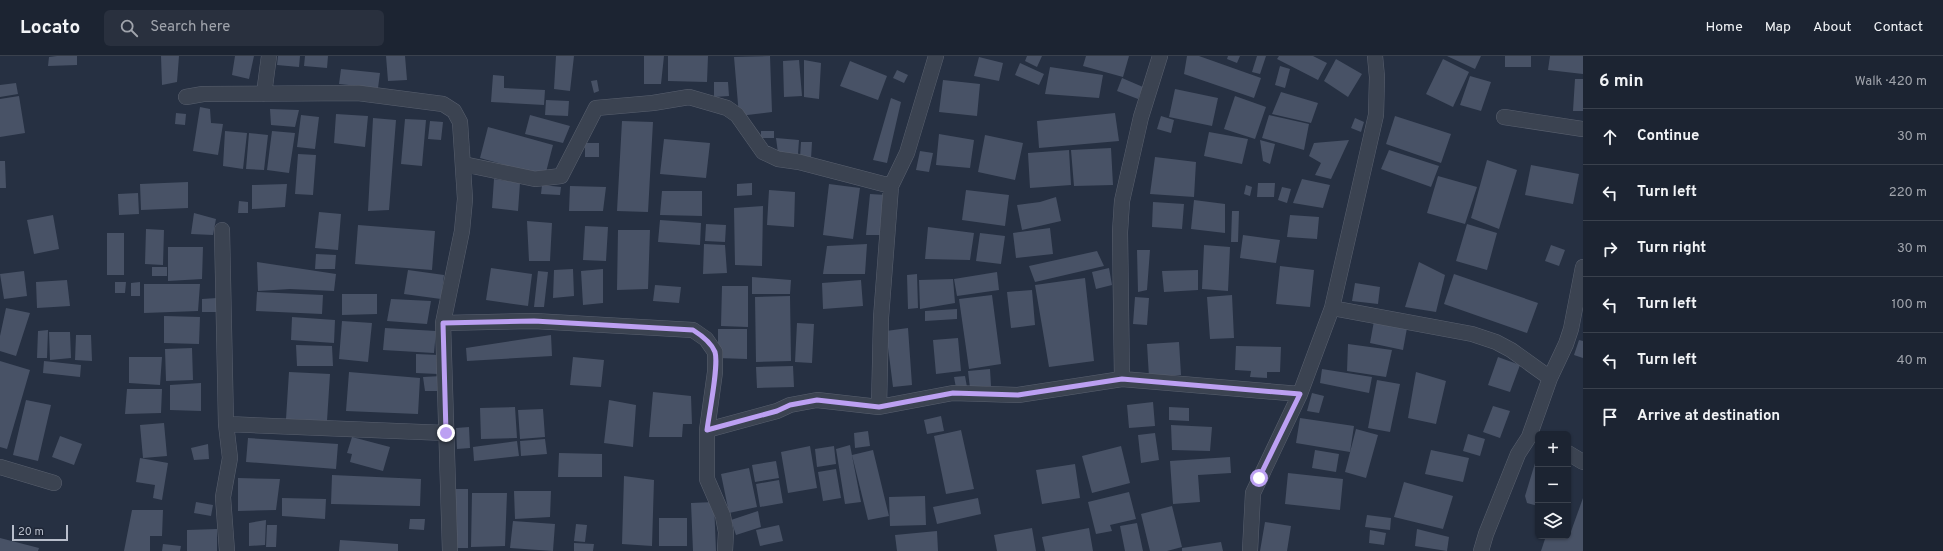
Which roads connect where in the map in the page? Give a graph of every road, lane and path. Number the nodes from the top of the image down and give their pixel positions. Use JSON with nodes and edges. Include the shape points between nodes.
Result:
{"nodes":[{"id":1,"x":269,"y":56,"type":"edge"},
{"id":2,"x":936,"y":56,"type":"edge"},
{"id":3,"x":1160,"y":56,"type":"edge"},
{"id":4,"x":1375,"y":56,"type":"edge"},
{"id":5,"x":264,"y":94,"type":"junction"},
{"id":6,"x":186,"y":97,"type":"dead end"},
{"id":7,"x":1504,"y":117,"type":"dead end"},
{"id":8,"x":1583,"y":129,"type":"edge"},
{"id":9,"x":463,"y":164,"type":"junction"},
{"id":10,"x":891,"y":186,"type":"junction"},
{"id":11,"x":222,"y":230,"type":"dead end"},
{"id":12,"x":1583,"y":267,"type":"edge"},
{"id":13,"x":1332,"y":308,"type":"junction"},
{"id":14,"x":443,"y":323,"type":"junction"},
{"id":15,"x":1550,"y":378,"type":"junction"},
{"id":16,"x":1122,"y":379,"type":"junction"},
{"id":17,"x":1300,"y":394,"type":"junction"},
{"id":18,"x":879,"y":407,"type":"junction"},
{"id":19,"x":226,"y":424,"type":"junction"},
{"id":20,"x":707,"y":430,"type":"junction"},
{"id":21,"x":1536,"y":431,"type":"edge"},
{"id":22,"x":446,"y":433,"type":"junction"},
{"id":23,"x":1535,"y":434,"type":"edge"},
{"id":24,"x":1571,"y":455,"type":"edge"},
{"id":25,"x":1583,"y":462,"type":"edge"},
{"id":26,"x":0,"y":467,"type":"edge"},
{"id":27,"x":54,"y":483,"type":"dead end"},
{"id":28,"x":227,"y":551,"type":"edge"},
{"id":29,"x":450,"y":551,"type":"edge"},
{"id":30,"x":725,"y":551,"type":"edge"},
{"id":31,"x":1250,"y":551,"type":"edge"},
{"id":32,"x":1482,"y":551,"type":"edge"}],
"edges":[{"from":1,"to":5,"type":"street"},
{"from":2,"to":10,"type":"street","via":[[908,153]]},
{"from":3,"to":16,"type":"street","via":[[1141,117],[1122,201]]},
{"from":4,"to":13,"type":"street","via":[[1376,115]]},
{"from":5,"to":6,"type":"street","via":[[202,94]]},
{"from":5,"to":9,"type":"street","via":[[358,93],[443,104],[454,111],[460,122]]},
{"from":7,"to":8,"type":"street"},
{"from":9,"to":10,"type":"street","via":[[535,179],[561,176],[596,108],[689,97],[727,108],[737,115],[763,152],[778,159],[800,162]]},
{"from":9,"to":14,"type":"street","via":[[465,199],[462,231]]},
{"from":10,"to":18,"type":"street","via":[[881,318]]},
{"from":11,"to":19,"type":"street"},
{"from":12,"to":15,"type":"street","via":[[1571,329]]},
{"from":13,"to":15,"type":"street","via":[[1472,334],[1511,350]]},
{"from":13,"to":17,"type":"street"},
{"from":14,"to":20,"type":"street","via":[[534,321],[693,330],[706,339],[715,352],[715,372]]},
{"from":14,"to":22,"type":"street"},
{"from":15,"to":21,"type":"street"},
{"from":16,"to":17,"type":"street"},
{"from":16,"to":18,"type":"street","via":[[1018,395],[953,393]]},
{"from":17,"to":31,"type":"street","via":[[1253,493]]},
{"from":18,"to":20,"type":"street","via":[[817,400],[790,405]]},
{"from":19,"to":22,"type":"street"},
{"from":19,"to":28,"type":"street","via":[[230,458],[223,497]]},
{"from":20,"to":30,"type":"street","via":[[707,479],[723,516],[726,532]]},
{"from":22,"to":29,"type":"street"},
{"from":23,"to":32,"type":"street","via":[[1518,454],[1486,534]]},
{"from":24,"to":25,"type":"street"},
{"from":26,"to":27,"type":"street"}]}
